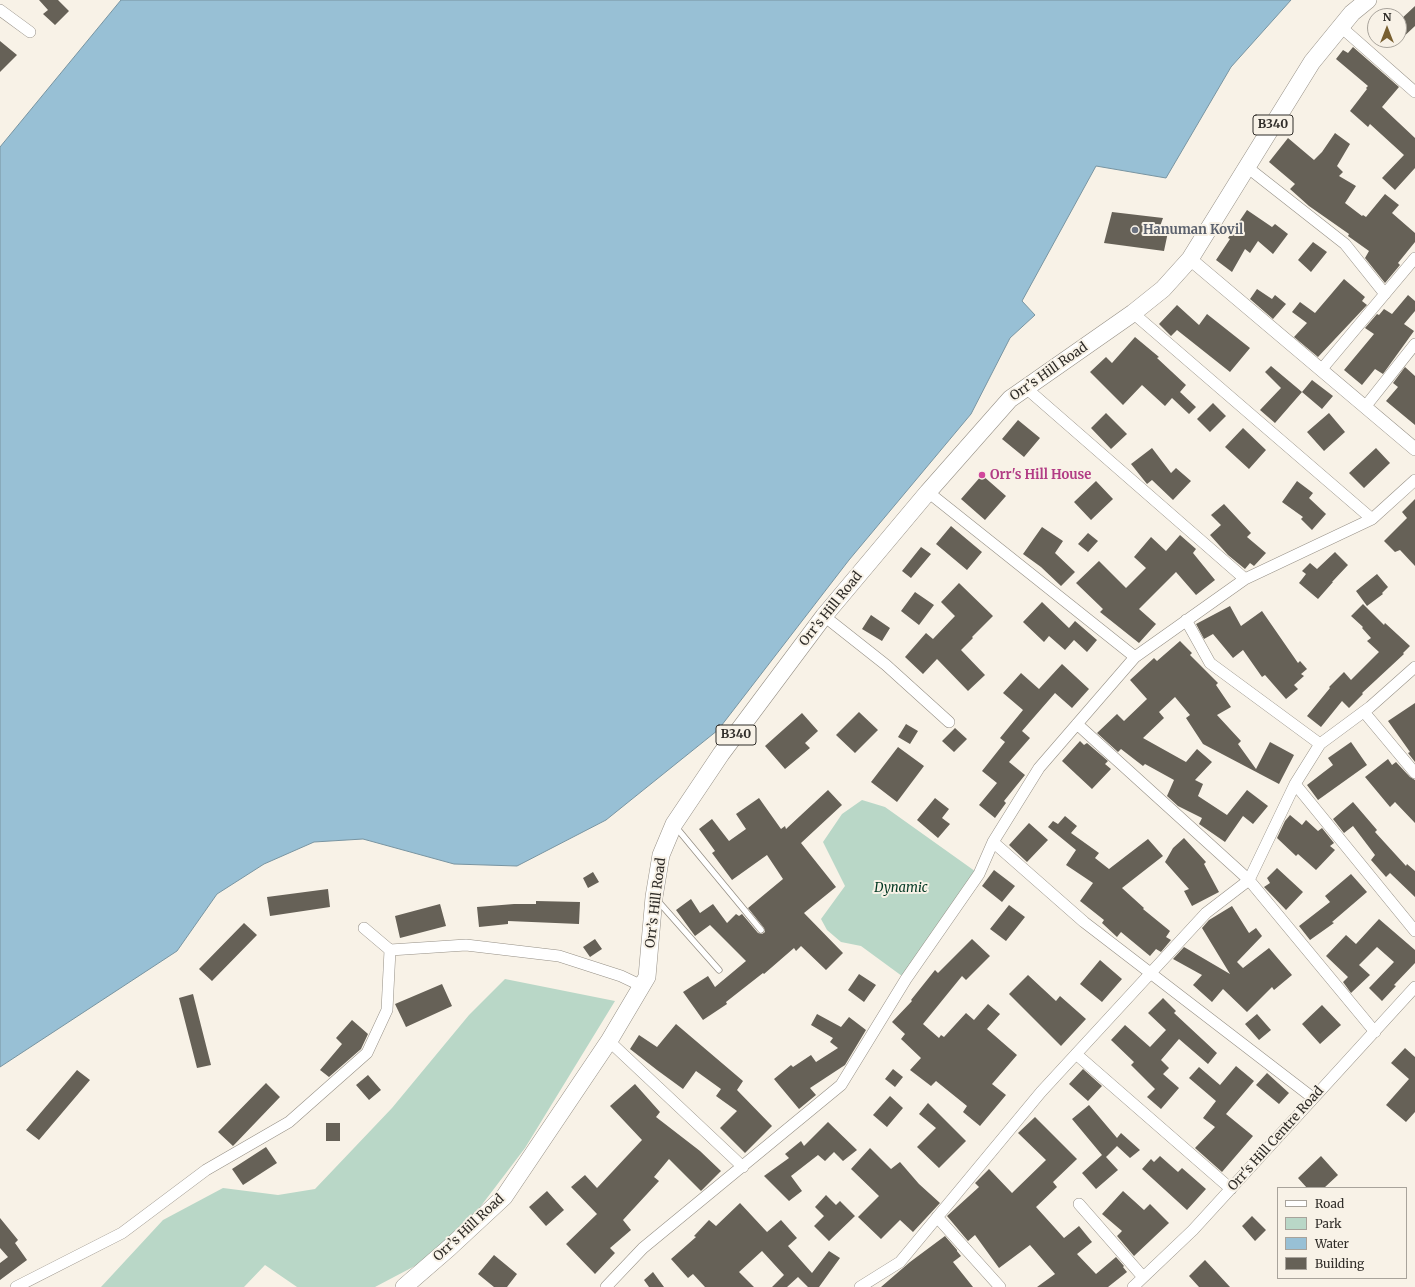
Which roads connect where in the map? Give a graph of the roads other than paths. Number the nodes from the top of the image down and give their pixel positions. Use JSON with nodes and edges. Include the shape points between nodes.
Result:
{"nodes":[{"id":1,"x":1368,"y":0,"type":"edge"},
{"id":2,"x":0,"y":10,"type":"edge"},
{"id":3,"x":1341,"y":27,"type":"junction"},
{"id":4,"x":30,"y":32,"type":"dead end"},
{"id":5,"x":1415,"y":92,"type":"edge"},
{"id":6,"x":1247,"y":167,"type":"junction"},
{"id":7,"x":1415,"y":258,"type":"edge"},
{"id":8,"x":1190,"y":259,"type":"junction"},
{"id":9,"x":1385,"y":294,"type":"junction"},
{"id":10,"x":1133,"y":313,"type":"junction"},
{"id":11,"x":1415,"y":344,"type":"edge"},
{"id":12,"x":1321,"y":370,"type":"junction"},
{"id":13,"x":1026,"y":388,"type":"junction"},
{"id":14,"x":1365,"y":407,"type":"junction"},
{"id":15,"x":1415,"y":449,"type":"edge"},
{"id":16,"x":1415,"y":480,"type":"edge"},
{"id":17,"x":928,"y":492,"type":"junction"},
{"id":18,"x":1372,"y":519,"type":"junction"},
{"id":19,"x":1245,"y":579,"type":"junction"},
{"id":20,"x":824,"y":616,"type":"junction"},
{"id":21,"x":1186,"y":620,"type":"junction"},
{"id":22,"x":1135,"y":657,"type":"junction"},
{"id":23,"x":1415,"y":667,"type":"edge"},
{"id":24,"x":1364,"y":712,"type":"junction"},
{"id":25,"x":949,"y":722,"type":"dead end"},
{"id":26,"x":1077,"y":724,"type":"junction"},
{"id":27,"x":1320,"y":744,"type":"junction"},
{"id":28,"x":1415,"y":773,"type":"edge"},
{"id":29,"x":1295,"y":784,"type":"junction"},
{"id":30,"x":674,"y":824,"type":"junction"},
{"id":31,"x":994,"y":842,"type":"junction"},
{"id":32,"x":1249,"y":880,"type":"junction"},
{"id":33,"x":654,"y":897,"type":"junction"},
{"id":34,"x":364,"y":928,"type":"dead end"},
{"id":35,"x":761,"y":930,"type":"dead end"},
{"id":36,"x":1415,"y":931,"type":"edge"},
{"id":37,"x":390,"y":950,"type":"junction"},
{"id":38,"x":719,"y":970,"type":"dead end"},
{"id":39,"x":1151,"y":972,"type":"junction"},
{"id":40,"x":642,"y":986,"type":"junction"},
{"id":41,"x":1415,"y":988,"type":"edge"},
{"id":42,"x":1375,"y":1032,"type":"junction"},
{"id":43,"x":610,"y":1041,"type":"junction"},
{"id":44,"x":1076,"y":1054,"type":"junction"},
{"id":45,"x":1313,"y":1098,"type":"junction"},
{"id":46,"x":743,"y":1167,"type":"junction"},
{"id":47,"x":1231,"y":1189,"type":"junction"},
{"id":48,"x":1078,"y":1204,"type":"dead end"},
{"id":49,"x":937,"y":1217,"type":"junction"},
{"id":50,"x":1143,"y":1278,"type":"junction"},
{"id":51,"x":16,"y":1287,"type":"edge"},
{"id":52,"x":404,"y":1287,"type":"edge"},
{"id":53,"x":606,"y":1287,"type":"edge"},
{"id":54,"x":861,"y":1287,"type":"edge"},
{"id":55,"x":1000,"y":1287,"type":"edge"},
{"id":56,"x":1133,"y":1287,"type":"edge"}],
"edges":[{"from":1,"to":3,"type":"main road","name":"Orr’s Hill Road","number":"B340","via":[[1352,13]]},
{"from":2,"to":4,"type":"street"},
{"from":3,"to":5,"type":"street"},
{"from":3,"to":6,"type":"main road","name":"Orr’s Hill Road","number":"B340","via":[[1312,62]]},
{"from":6,"to":8,"type":"main road","name":"Orr’s Hill Road","number":"B340"},
{"from":6,"to":9,"type":"street","via":[[1345,244]]},
{"from":7,"to":9,"type":"street"},
{"from":8,"to":10,"type":"main road","name":"Orr’s Hill Road","number":"B340","via":[[1163,289]]},
{"from":8,"to":12,"type":"street"},
{"from":9,"to":12,"type":"street"},
{"from":10,"to":13,"type":"main road","name":"Orr’s Hill Road","number":"B340"},
{"from":10,"to":18,"type":"street"},
{"from":11,"to":14,"type":"street"},
{"from":12,"to":14,"type":"street"},
{"from":13,"to":17,"type":"main road","name":"Orr’s Hill Road","number":"B340","via":[[1010,399]]},
{"from":13,"to":19,"type":"street"},
{"from":14,"to":15,"type":"street"},
{"from":16,"to":18,"type":"street"},
{"from":17,"to":20,"type":"main road","name":"Orr’s Hill Road","number":"B340"},
{"from":17,"to":22,"type":"street"},
{"from":18,"to":19,"type":"street"},
{"from":19,"to":21,"type":"street"},
{"from":20,"to":25,"type":"street","via":[[886,665]]},
{"from":20,"to":30,"type":"main road","name":"Orr’s Hill Road","number":"B340","via":[[721,754]]},
{"from":21,"to":22,"type":"street"},
{"from":21,"to":27,"type":"street","via":[[1210,663]]},
{"from":22,"to":26,"type":"street"},
{"from":23,"to":24,"type":"street"},
{"from":24,"to":27,"type":"street"},
{"from":24,"to":28,"type":"street"},
{"from":26,"to":31,"type":"street","via":[[1039,768]]},
{"from":26,"to":32,"type":"street"},
{"from":27,"to":29,"type":"street"},
{"from":29,"to":32,"type":"street"},
{"from":29,"to":36,"type":"street"},
{"from":30,"to":33,"type":"main road","name":"Orr’s Hill Road","number":"B340","via":[[661,855]]},
{"from":30,"to":35,"type":"lane"},
{"from":31,"to":39,"type":"street","via":[[1084,922]]},
{"from":31,"to":46,"type":"street","via":[[979,874],[906,979],[841,1085]]},
{"from":32,"to":39,"type":"street","via":[[1206,913]]},
{"from":32,"to":42,"type":"street"},
{"from":33,"to":38,"type":"lane"},
{"from":33,"to":40,"type":"main road","name":"Orr’s Hill Road","number":"B340","via":[[647,977]]},
{"from":34,"to":37,"type":"street"},
{"from":37,"to":40,"type":"street","via":[[466,945],[559,956],[622,976]]},
{"from":37,"to":51,"type":"street","via":[[387,1010],[367,1053],[289,1122],[206,1170],[122,1233]]},
{"from":39,"to":44,"type":"street"},
{"from":39,"to":45,"type":"street"},
{"from":40,"to":43,"type":"main road","name":"Orr’s Hill Road","number":"B340"},
{"from":41,"to":42,"type":"street","name":"Orr's Hill Centre Road"},
{"from":42,"to":45,"type":"street","name":"Orr's Hill Centre Road"},
{"from":43,"to":46,"type":"street"},
{"from":43,"to":52,"type":"main road","name":"Orr’s Hill Road","number":"B340","via":[[504,1197]]},
{"from":44,"to":47,"type":"street"},
{"from":44,"to":49,"type":"street"},
{"from":45,"to":47,"type":"street","name":"Orr's Hill Centre Road"},
{"from":46,"to":53,"type":"street","via":[[643,1248]]},
{"from":47,"to":50,"type":"street","name":"Orr's Hill Centre Road"},
{"from":48,"to":50,"type":"street"},
{"from":49,"to":54,"type":"street","via":[[900,1262]]},
{"from":49,"to":55,"type":"street"},
{"from":50,"to":56,"type":"street","name":"Orr's Hill Centre Road"}]}
